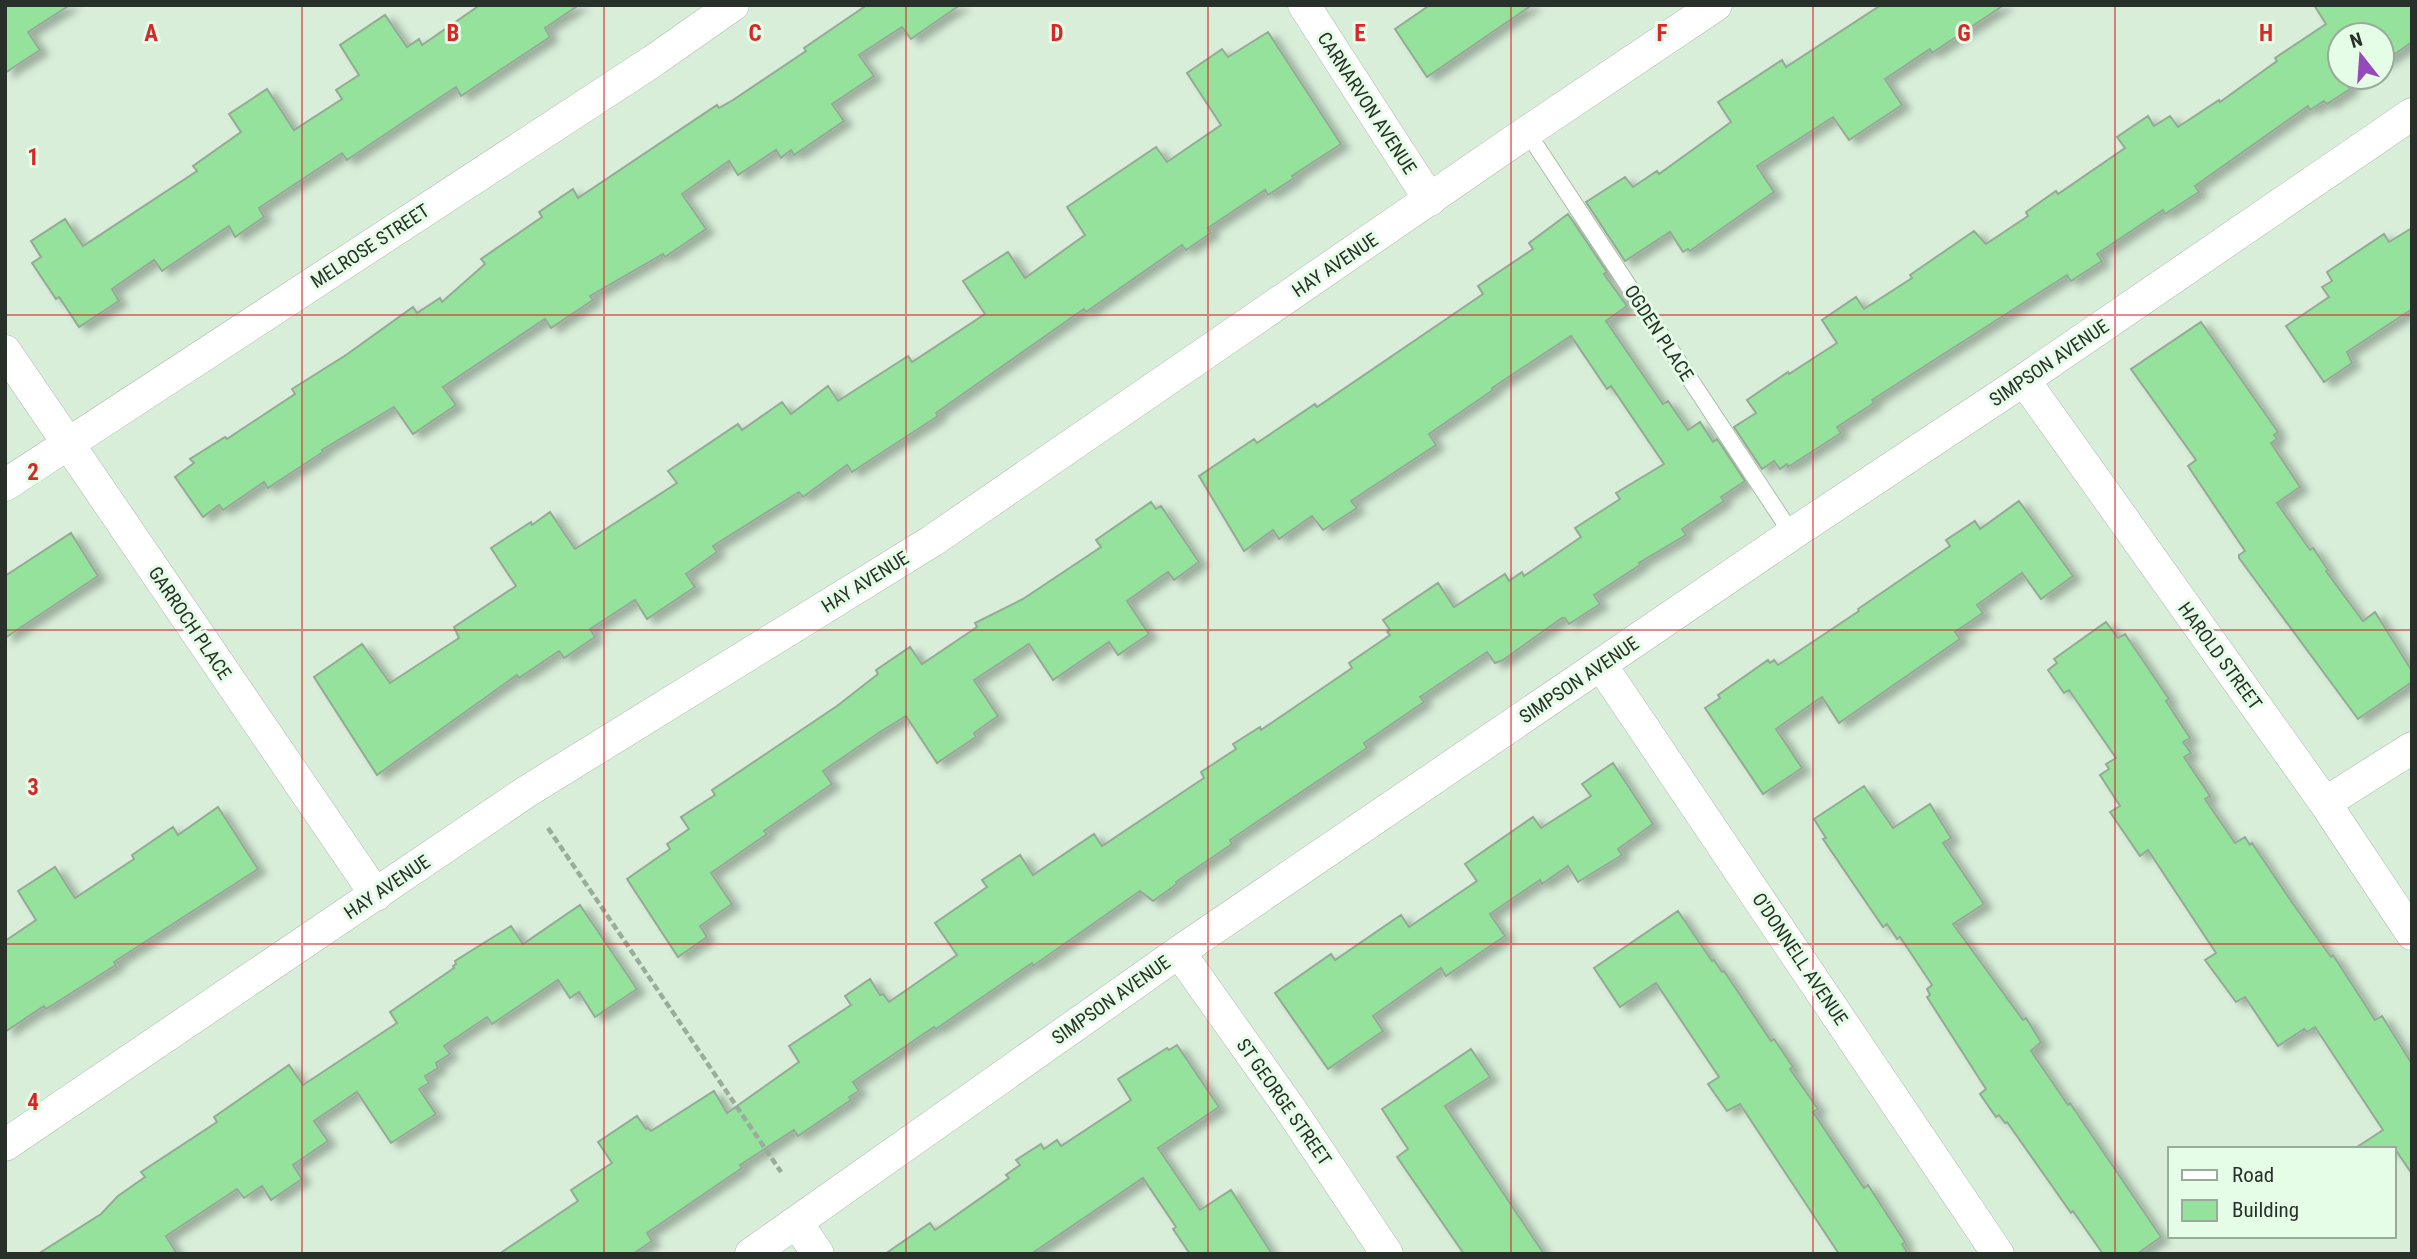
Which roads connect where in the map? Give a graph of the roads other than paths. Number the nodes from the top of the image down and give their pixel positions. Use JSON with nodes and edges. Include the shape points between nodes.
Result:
{"nodes":[{"id":1,"x":733,"y":5,"type":"edge"},
{"id":2,"x":1304,"y":5,"type":"edge"},
{"id":3,"x":1716,"y":5,"type":"edge"},
{"id":4,"x":2412,"y":114,"type":"edge"},
{"id":5,"x":1527,"y":132,"type":"junction"},
{"id":6,"x":1430,"y":200,"type":"junction"},
{"id":7,"x":5,"y":351,"type":"edge"},
{"id":8,"x":2024,"y":380,"type":"junction"},
{"id":9,"x":67,"y":444,"type":"junction"},
{"id":10,"x":5,"y":485,"type":"edge"},
{"id":11,"x":1792,"y":534,"type":"junction"},
{"id":12,"x":1601,"y":665,"type":"junction"},
{"id":13,"x":2412,"y":748,"type":"edge"},
{"id":14,"x":2325,"y":803,"type":"junction"},
{"id":15,"x":376,"y":895,"type":"junction"},
{"id":16,"x":2412,"y":934,"type":"edge"},
{"id":17,"x":1179,"y":952,"type":"junction"},
{"id":18,"x":5,"y":1145,"type":"edge"},
{"id":19,"x":797,"y":1223,"type":"junction"},
{"id":20,"x":751,"y":1254,"type":"edge"},
{"id":21,"x":818,"y":1254,"type":"edge"},
{"id":22,"x":1387,"y":1254,"type":"edge"},
{"id":23,"x":1998,"y":1254,"type":"edge"}],
"edges":[{"from":1,"to":9,"type":"street","name":"MELROSE STREET"},
{"from":2,"to":6,"type":"street","name":"CARNARVON AVENUE"},
{"from":3,"to":5,"type":"street","name":"HAY AVENUE"},
{"from":4,"to":8,"type":"street","name":"SIMPSON AVENUE"},
{"from":5,"to":6,"type":"street","name":"HAY AVENUE"},
{"from":5,"to":11,"type":"lane","name":"OGDEN PLACE"},
{"from":6,"to":15,"type":"street","name":"HAY AVENUE","via":[[932,541],[526,792]]},
{"from":7,"to":9,"type":"street","name":"GARROCH PLACE"},
{"from":8,"to":11,"type":"street","name":"SIMPSON AVENUE"},
{"from":8,"to":14,"type":"street","name":"HAROLD STREET"},
{"from":9,"to":10,"type":"street","name":"MELROSE STREET"},
{"from":9,"to":15,"type":"street","name":"GARROCH PLACE"},
{"from":11,"to":12,"type":"street","name":"SIMPSON AVENUE"},
{"from":12,"to":17,"type":"street","name":"SIMPSON AVENUE"},
{"from":12,"to":23,"type":"street","name":"O'DONNELL AVENUE"},
{"from":13,"to":14,"type":"street"},
{"from":14,"to":16,"type":"street","name":"HAROLD STREET"},
{"from":15,"to":18,"type":"street","name":"HAY AVENUE"},
{"from":17,"to":19,"type":"street","name":"SIMPSON AVENUE"},
{"from":17,"to":22,"type":"street","name":"ST GEORGE STREET"},
{"from":19,"to":20,"type":"street","name":"SIMPSON AVENUE"},
{"from":19,"to":21,"type":"street"}]}
